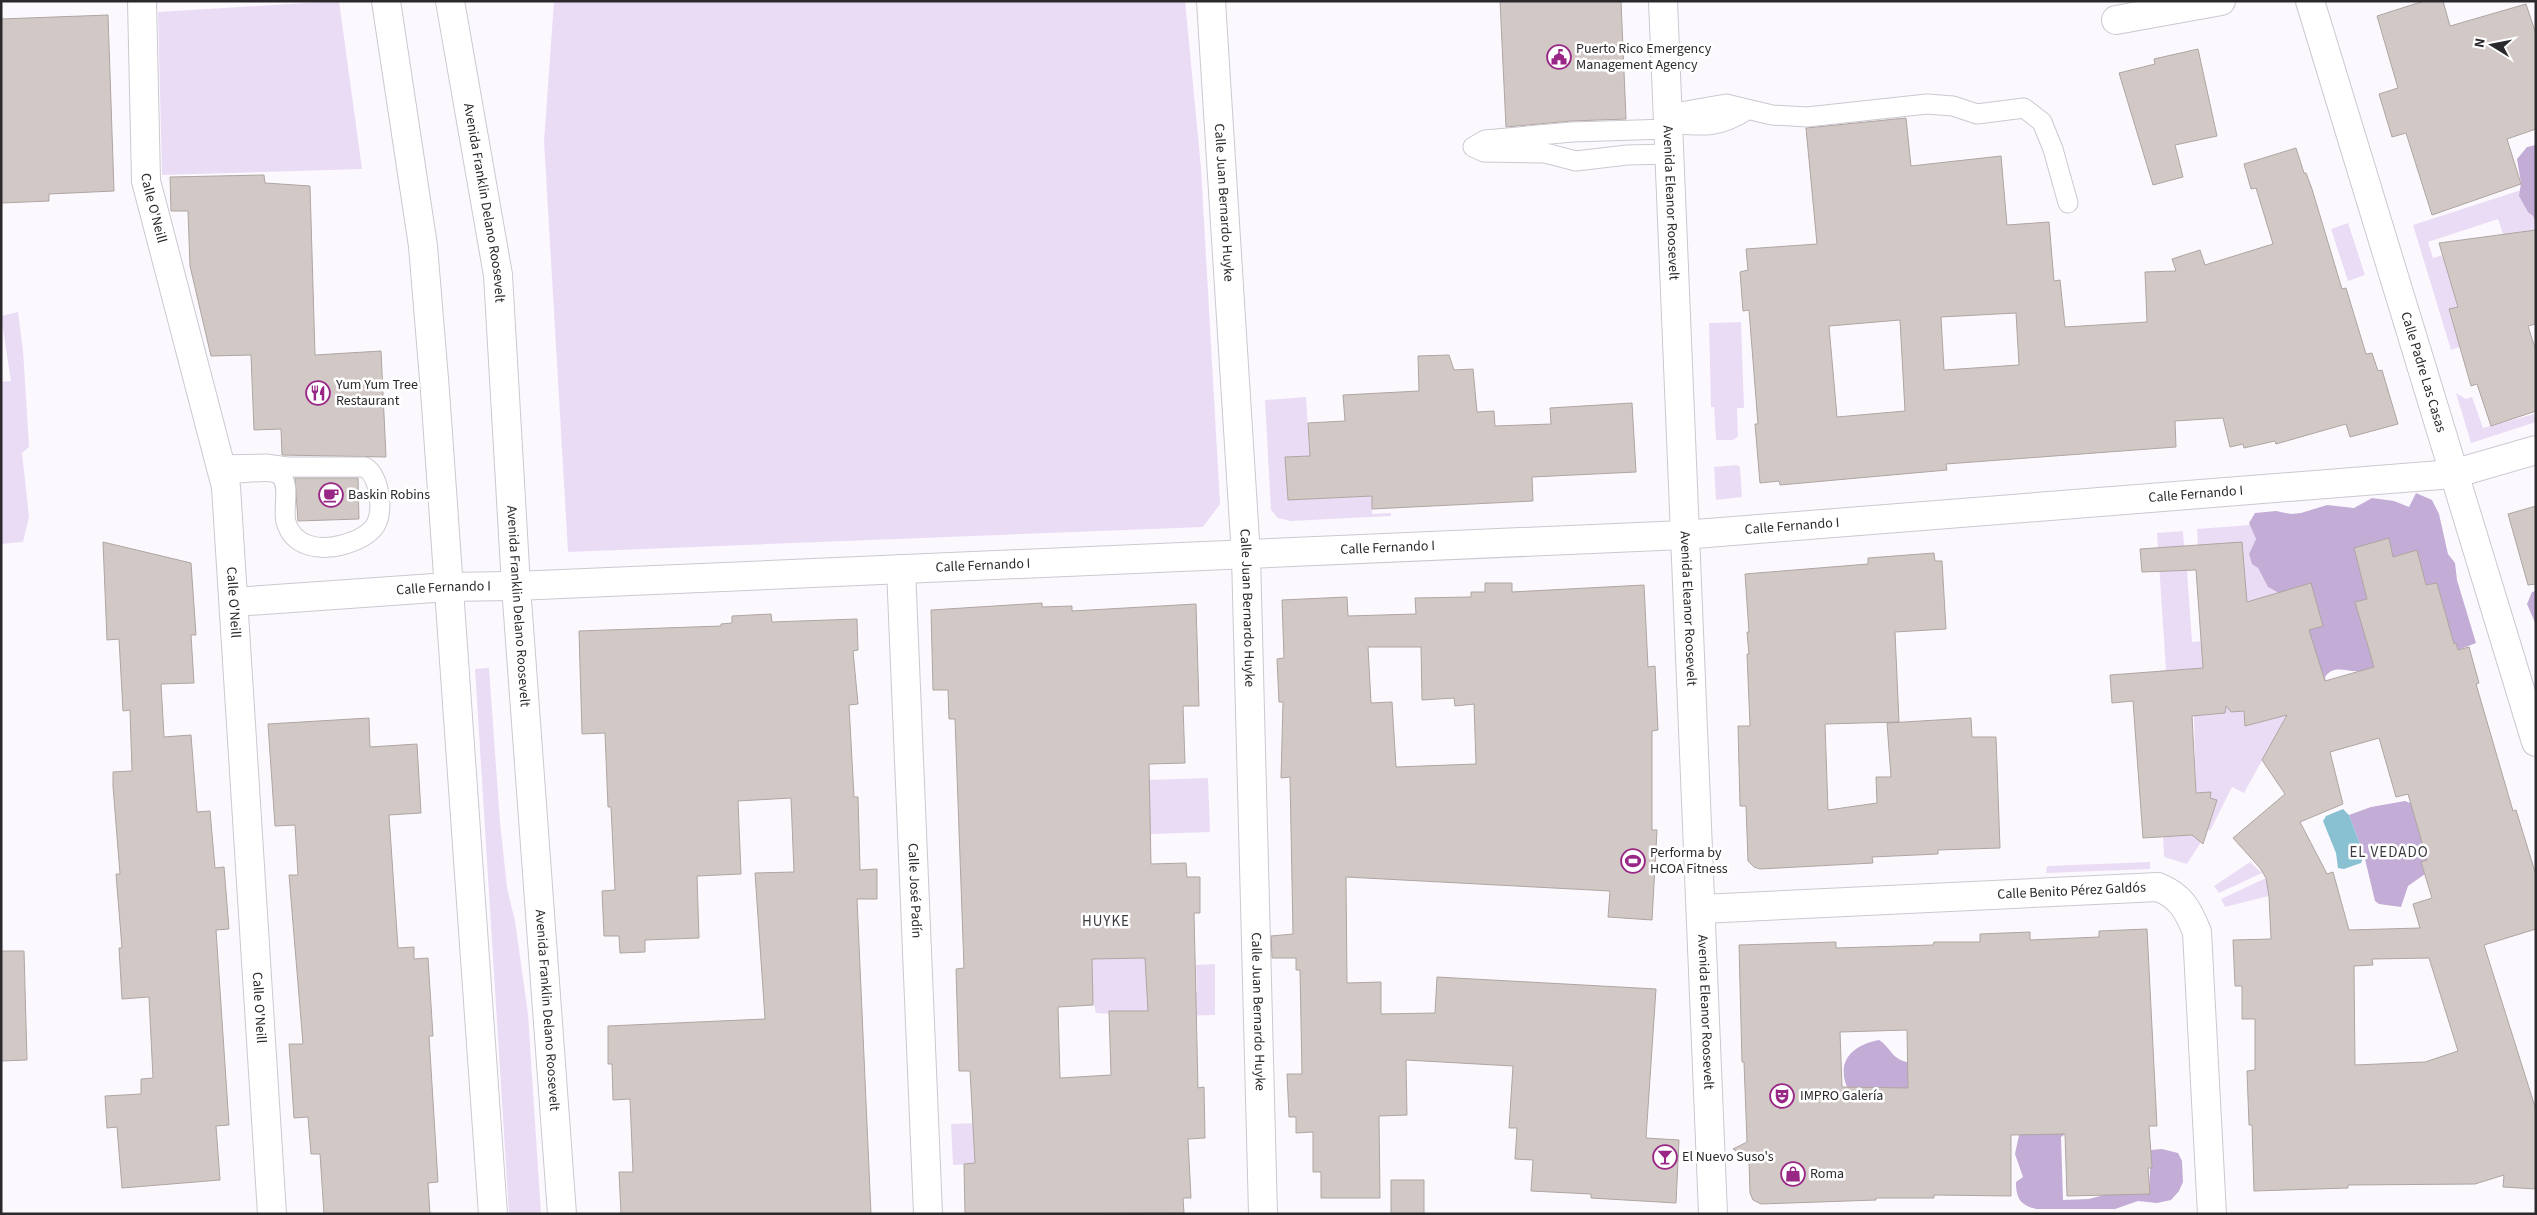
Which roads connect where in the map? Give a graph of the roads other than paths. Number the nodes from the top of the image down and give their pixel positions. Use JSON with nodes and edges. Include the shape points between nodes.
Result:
{"nodes":[{"id":1,"x":142,"y":1,"type":"edge"},
{"id":2,"x":386,"y":1,"type":"edge"},
{"id":3,"x":450,"y":1,"type":"edge"},
{"id":4,"x":1211,"y":1,"type":"edge"},
{"id":5,"x":1664,"y":1,"type":"edge"},
{"id":6,"x":2221,"y":1,"type":"edge"},
{"id":7,"x":2310,"y":1,"type":"edge"},
{"id":8,"x":2116,"y":20,"type":"dead end"},
{"id":9,"x":1669,"y":130,"type":"junction"},
{"id":10,"x":2068,"y":203,"type":"dead end"},
{"id":11,"x":2536,"y":450,"type":"edge"},
{"id":12,"x":221,"y":470,"type":"junction"},
{"id":13,"x":2453,"y":474,"type":"junction"},
{"id":14,"x":1683,"y":535,"type":"junction"},
{"id":15,"x":1246,"y":556,"type":"junction"},
{"id":16,"x":901,"y":569,"type":"junction"},
{"id":17,"x":516,"y":586,"type":"junction"},
{"id":18,"x":448,"y":587,"type":"junction"},
{"id":19,"x":234,"y":602,"type":"junction"},
{"id":20,"x":2536,"y":742,"type":"edge"},
{"id":21,"x":1702,"y":909,"type":"junction"},
{"id":22,"x":272,"y":1214,"type":"edge"},
{"id":23,"x":493,"y":1214,"type":"edge"},
{"id":24,"x":562,"y":1214,"type":"edge"},
{"id":25,"x":928,"y":1214,"type":"edge"},
{"id":26,"x":1263,"y":1214,"type":"edge"},
{"id":27,"x":1713,"y":1214,"type":"edge"},
{"id":28,"x":2212,"y":1214,"type":"edge"}],
"edges":[{"from":1,"to":12,"type":"street","name":"Calle O'Neill","via":[[146,181]]},
{"from":2,"to":18,"type":"street","via":[[423,246]]},
{"from":3,"to":17,"type":"street","name":"Avenida Franklin Delano Roosevelt","via":[[498,275]]},
{"from":4,"to":15,"type":"street","name":"Calle Juan Bernardo Huyke"},
{"from":5,"to":9,"type":"street","name":"Avenida Eleanor Roosevelt"},
{"from":6,"to":8,"type":"street"},
{"from":7,"to":13,"type":"street","name":"Calle Padre Las Casas"},
{"from":9,"to":9,"type":"lane","via":[[1563,133],[1485,140],[1473,147],[1484,152],[1545,153],[1576,161],[1627,155]]},
{"from":9,"to":10,"type":"lane","via":[[1728,122],[1747,110],[1807,117],[1927,104],[1953,106],[1977,114],[2024,108],[2042,122]]},
{"from":9,"to":14,"type":"street","name":"Avenida Eleanor Roosevelt"},
{"from":11,"to":13,"type":"street","name":"Calle Fernando I"},
{"from":12,"to":12,"type":"lane","via":[[276,472],[286,488],[286,521],[294,536],[305,545],[330,548],[350,542],[370,531],[378,518],[377,480],[365,467],[266,464]]},
{"from":12,"to":19,"type":"street","name":"Calle O'Neill","via":[[226,487]]},
{"from":13,"to":14,"type":"street","name":"Calle Fernando I"},
{"from":13,"to":20,"type":"street","name":"Calle Padre Las Casas"},
{"from":14,"to":15,"type":"street","name":"Calle Fernando I"},
{"from":14,"to":21,"type":"street","name":"Avenida Eleanor Roosevelt"},
{"from":15,"to":16,"type":"street","name":"Calle Fernando I"},
{"from":15,"to":26,"type":"street","name":"Calle Juan Bernardo Huyke"},
{"from":16,"to":17,"type":"street","name":"Calle Fernando I"},
{"from":16,"to":25,"type":"street","name":"Calle José Padín"},
{"from":17,"to":18,"type":"street","name":"Calle Fernando I"},
{"from":17,"to":24,"type":"street","name":"Avenida Franklin Delano Roosevelt"},
{"from":18,"to":19,"type":"street","name":"Calle Fernando I"},
{"from":18,"to":23,"type":"street"},
{"from":19,"to":22,"type":"street","name":"Calle O'Neill"},
{"from":21,"to":27,"type":"street","name":"Avenida Eleanor Roosevelt"},
{"from":21,"to":28,"type":"street","name":"Calle Benito Pérez Galdós","via":[[2158,887],[2171,892],[2182,901],[2197,932]]}]}
